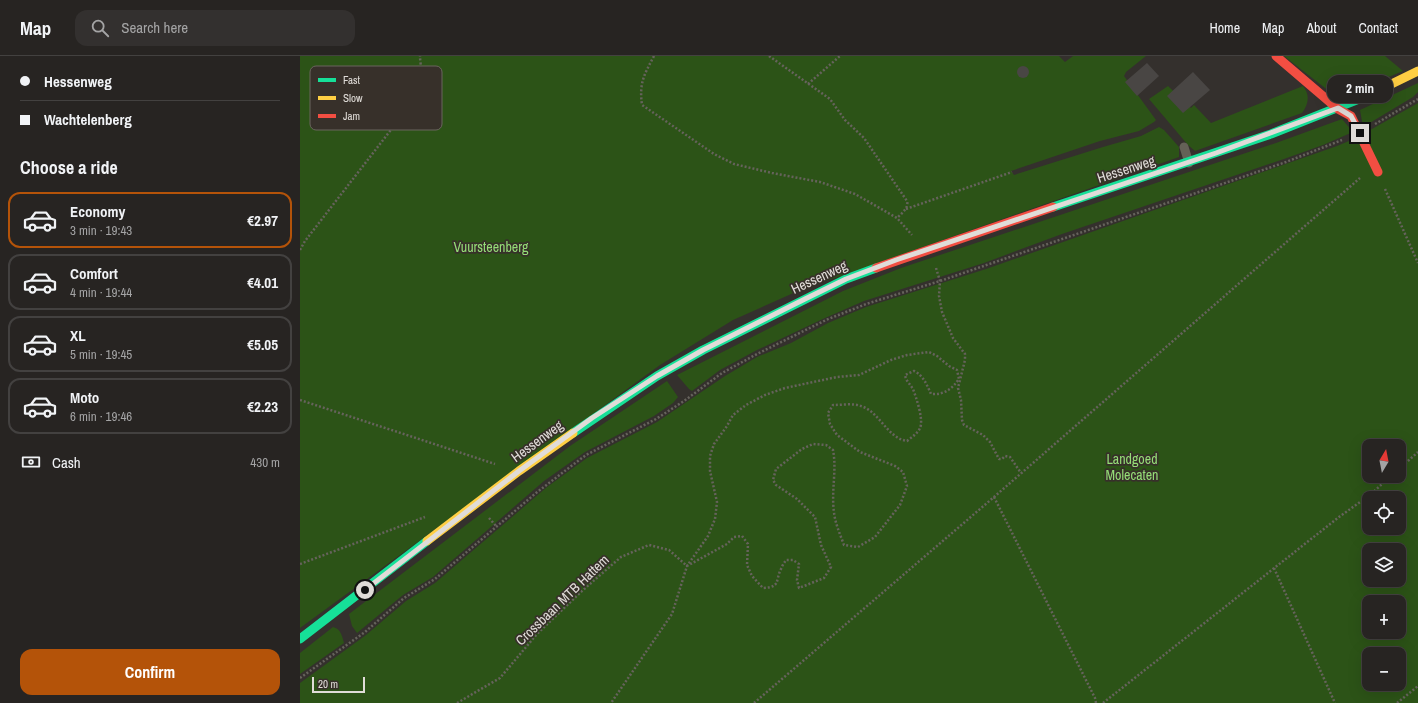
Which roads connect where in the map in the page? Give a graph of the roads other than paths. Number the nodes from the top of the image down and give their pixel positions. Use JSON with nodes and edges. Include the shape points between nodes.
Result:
{"nodes":[{"id":1,"x":1276,"y":56,"type":"edge"},
{"id":2,"x":1418,"y":71,"type":"edge"},
{"id":3,"x":1338,"y":108,"type":"junction"},
{"id":4,"x":1184,"y":147,"type":"dead end"},
{"id":5,"x":1189,"y":163,"type":"junction"},
{"id":6,"x":1376,"y":168,"type":"road end"},
{"id":7,"x":300,"y":639,"type":"edge"}],
"edges":[{"from":1,"to":3,"type":"main road"},
{"from":2,"to":3,"type":"main road","name":"Hessenweg"},
{"from":3,"to":5,"type":"main road","name":"Hessenweg"},
{"from":3,"to":6,"type":"main road","via":[[1351,116]]},
{"from":4,"to":5,"type":"lane"},
{"from":5,"to":7,"type":"main road","name":"Hessenweg","via":[[846,279],[703,350],[592,418]]}]}
